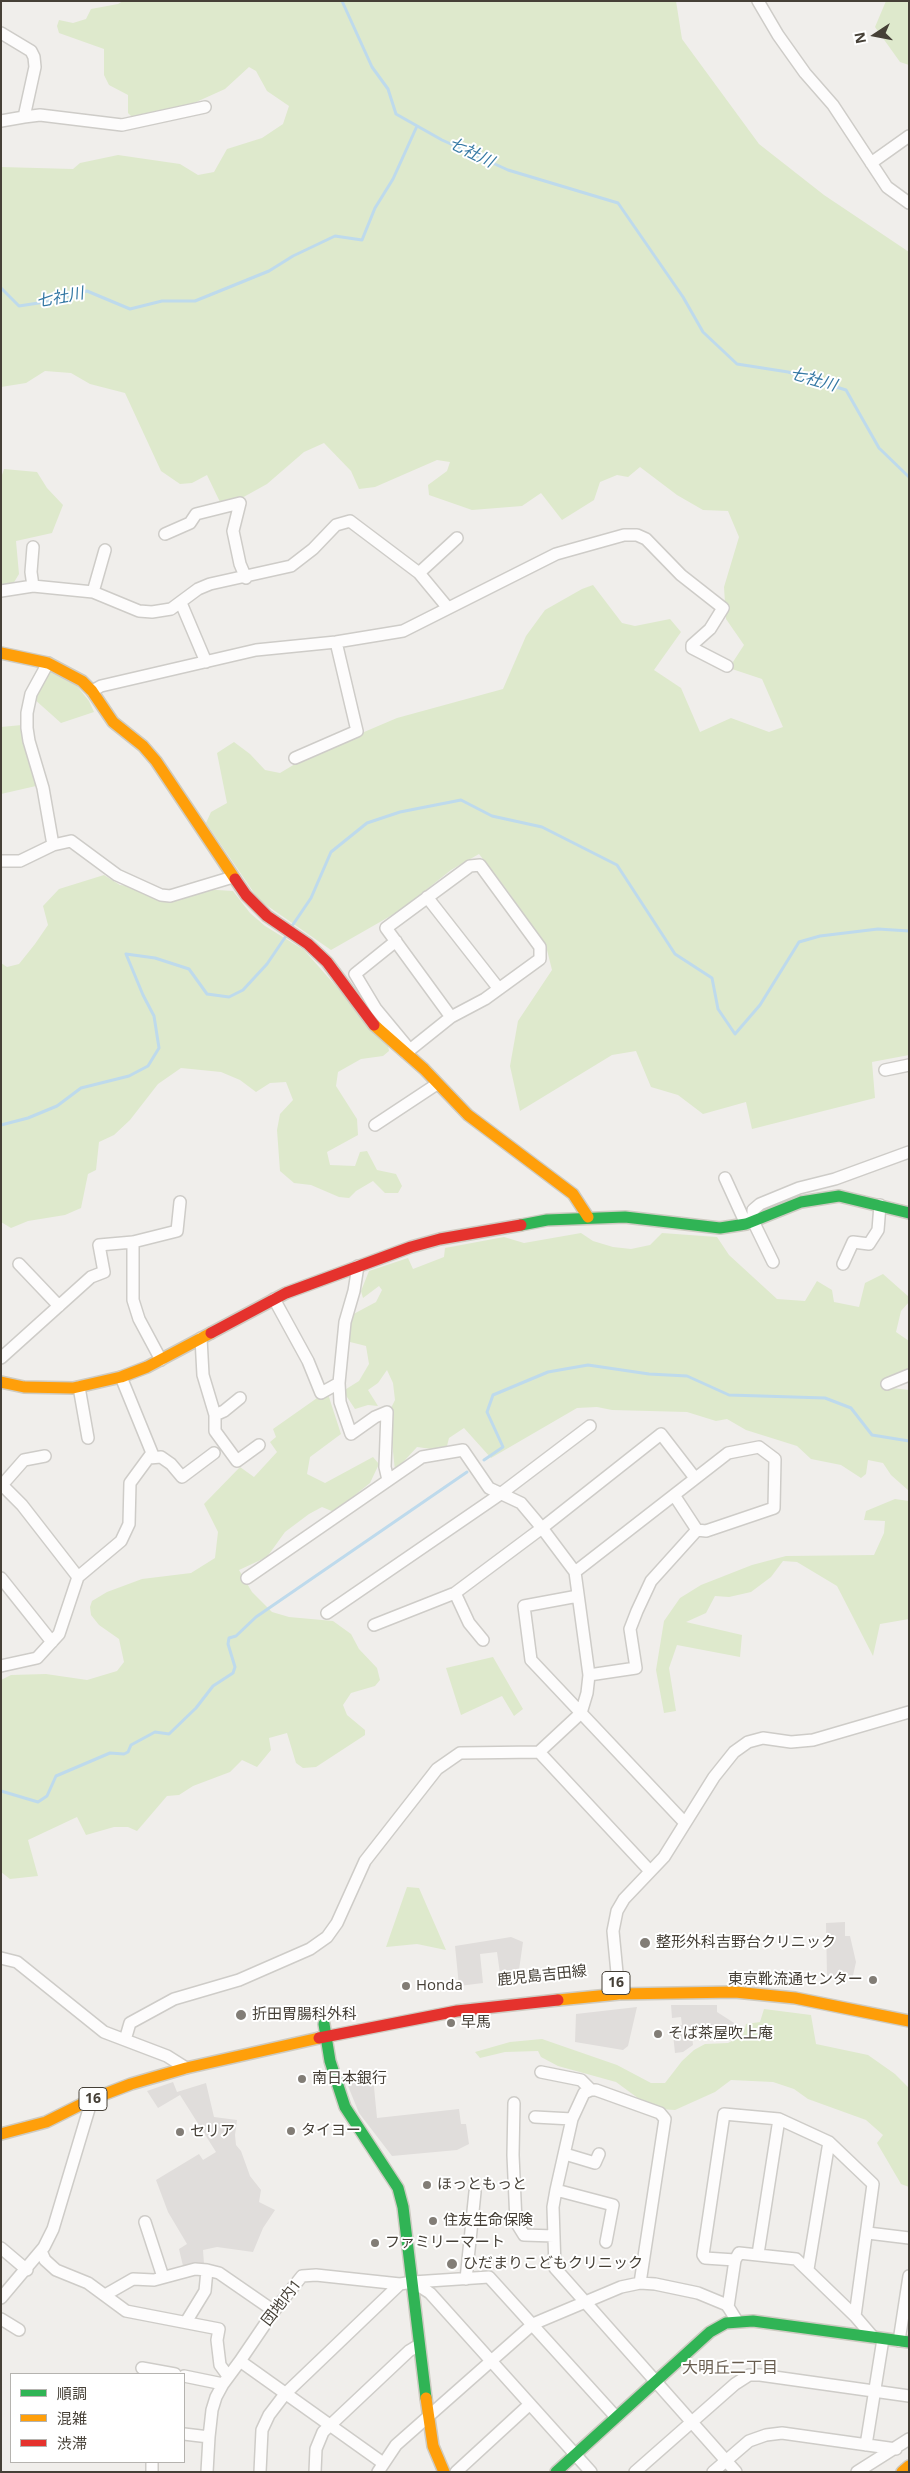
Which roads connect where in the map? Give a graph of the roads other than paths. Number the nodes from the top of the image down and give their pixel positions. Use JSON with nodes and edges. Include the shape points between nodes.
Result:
{"nodes":[{"id":1,"x":763,"y":3,"type":"edge"},
{"id":2,"x":1,"y":33,"type":"edge"},
{"id":3,"x":205,"y":107,"type":"dead end"},
{"id":4,"x":24,"y":117,"type":"junction"},
{"id":5,"x":1,"y":121,"type":"edge"},
{"id":6,"x":909,"y":136,"type":"edge"},
{"id":7,"x":871,"y":163,"type":"junction"},
{"id":8,"x":909,"y":203,"type":"edge"},
{"id":9,"x":165,"y":534,"type":"dead end"},
{"id":10,"x":457,"y":538,"type":"dead end"},
{"id":11,"x":33,"y":547,"type":"dead end"},
{"id":12,"x":105,"y":550,"type":"dead end"},
{"id":13,"x":419,"y":573,"type":"junction"},
{"id":14,"x":246,"y":578,"type":"junction"},
{"id":15,"x":33,"y":586,"type":"junction"},
{"id":16,"x":1,"y":591,"type":"edge"},
{"id":17,"x":93,"y":592,"type":"junction"},
{"id":18,"x":181,"y":603,"type":"junction"},
{"id":19,"x":448,"y":608,"type":"junction"},
{"id":20,"x":336,"y":642,"type":"junction"},
{"id":21,"x":1,"y":653,"type":"edge"},
{"id":22,"x":206,"y":662,"type":"junction"},
{"id":23,"x":48,"y":663,"type":"junction"},
{"id":24,"x":727,"y":666,"type":"dead end"},
{"id":25,"x":92,"y":691,"type":"junction"},
{"id":26,"x":295,"y":758,"type":"dead end"},
{"id":27,"x":53,"y":845,"type":"junction"},
{"id":28,"x":1,"y":861,"type":"edge"},
{"id":29,"x":234,"y":877,"type":"junction"},
{"id":30,"x":428,"y":897,"type":"junction"},
{"id":31,"x":396,"y":941,"type":"junction"},
{"id":32,"x":499,"y":989,"type":"junction"},
{"id":33,"x":451,"y":1017,"type":"junction"},
{"id":34,"x":408,"y":1052,"type":"junction"},
{"id":35,"x":909,"y":1064,"type":"edge"},
{"id":36,"x":885,"y":1070,"type":"dead end"},
{"id":37,"x":437,"y":1084,"type":"junction"},
{"id":38,"x":375,"y":1125,"type":"dead end"},
{"id":39,"x":909,"y":1152,"type":"edge"},
{"id":40,"x":725,"y":1178,"type":"dead end"},
{"id":41,"x":180,"y":1202,"type":"dead end"},
{"id":42,"x":880,"y":1205,"type":"junction"},
{"id":43,"x":909,"y":1213,"type":"edge"},
{"id":44,"x":588,"y":1217,"type":"junction"},
{"id":45,"x":749,"y":1223,"type":"junction"},
{"id":46,"x":133,"y":1242,"type":"junction"},
{"id":47,"x":773,"y":1262,"type":"dead end"},
{"id":48,"x":19,"y":1264,"type":"dead end"},
{"id":49,"x":844,"y":1264,"type":"dead end"},
{"id":50,"x":358,"y":1266,"type":"junction"},
{"id":51,"x":274,"y":1299,"type":"junction"},
{"id":52,"x":59,"y":1306,"type":"junction"},
{"id":53,"x":201,"y":1338,"type":"junction"},
{"id":54,"x":1,"y":1358,"type":"edge"},
{"id":55,"x":161,"y":1360,"type":"junction"},
{"id":56,"x":909,"y":1375,"type":"edge"},
{"id":57,"x":121,"y":1377,"type":"junction"},
{"id":58,"x":1,"y":1382,"type":"edge"},
{"id":59,"x":339,"y":1383,"type":"junction"},
{"id":60,"x":887,"y":1384,"type":"dead end"},
{"id":61,"x":79,"y":1387,"type":"junction"},
{"id":62,"x":240,"y":1398,"type":"dead end"},
{"id":63,"x":215,"y":1414,"type":"junction"},
{"id":64,"x":590,"y":1426,"type":"dead end"},
{"id":65,"x":88,"y":1438,"type":"dead end"},
{"id":66,"x":259,"y":1445,"type":"dead end"},
{"id":67,"x":214,"y":1453,"type":"dead end"},
{"id":68,"x":45,"y":1456,"type":"dead end"},
{"id":69,"x":149,"y":1458,"type":"junction"},
{"id":70,"x":695,"y":1478,"type":"junction"},
{"id":71,"x":388,"y":1480,"type":"junction"},
{"id":72,"x":2,"y":1484,"type":"edge"},
{"id":73,"x":499,"y":1494,"type":"junction"},
{"id":74,"x":674,"y":1495,"type":"junction"},
{"id":75,"x":542,"y":1528,"type":"junction"},
{"id":76,"x":696,"y":1530,"type":"junction"},
{"id":77,"x":575,"y":1572,"type":"junction"},
{"id":78,"x":1,"y":1578,"type":"edge"},
{"id":79,"x":78,"y":1578,"type":"junction"},
{"id":80,"x":247,"y":1578,"type":"dead end"},
{"id":81,"x":455,"y":1593,"type":"junction"},
{"id":82,"x":578,"y":1596,"type":"junction"},
{"id":83,"x":327,"y":1613,"type":"dead end"},
{"id":84,"x":374,"y":1625,"type":"dead end"},
{"id":85,"x":483,"y":1640,"type":"dead end"},
{"id":86,"x":52,"y":1642,"type":"junction"},
{"id":87,"x":1,"y":1666,"type":"edge"},
{"id":88,"x":589,"y":1675,"type":"junction"},
{"id":89,"x":581,"y":1712,"type":"junction"},
{"id":90,"x":909,"y":1712,"type":"edge"},
{"id":91,"x":539,"y":1752,"type":"junction"},
{"id":92,"x":685,"y":1823,"type":"junction"},
{"id":93,"x":650,"y":1871,"type":"junction"},
{"id":94,"x":1,"y":1958,"type":"edge"},
{"id":95,"x":618,"y":1988,"type":"junction"},
{"id":96,"x":808,"y":1988,"type":"dead end"},
{"id":97,"x":891,"y":2005,"type":"dead end"},
{"id":98,"x":421,"y":2006,"type":"dead end"},
{"id":99,"x":909,"y":2009,"type":"edge"},
{"id":100,"x":909,"y":2021,"type":"edge"},
{"id":101,"x":324,"y":2024,"type":"dead end"},
{"id":102,"x":300,"y":2030,"type":"dead end"},
{"id":103,"x":326,"y":2036,"type":"junction"},
{"id":104,"x":125,"y":2040,"type":"junction"},
{"id":105,"x":186,"y":2068,"type":"junction"},
{"id":106,"x":541,"y":2072,"type":"dead end"},
{"id":107,"x":591,"y":2090,"type":"junction"},
{"id":108,"x":92,"y":2099,"type":"junction"},
{"id":109,"x":514,"y":2104,"type":"dead end"},
{"id":110,"x":536,"y":2117,"type":"dead end"},
{"id":111,"x":779,"y":2118,"type":"junction"},
{"id":112,"x":572,"y":2119,"type":"junction"},
{"id":113,"x":1,"y":2134,"type":"edge"},
{"id":114,"x":829,"y":2142,"type":"junction"},
{"id":115,"x":565,"y":2154,"type":"junction"},
{"id":116,"x":598,"y":2154,"type":"dead end"},
{"id":117,"x":556,"y":2190,"type":"junction"},
{"id":118,"x":474,"y":2192,"type":"dead end"},
{"id":119,"x":145,"y":2222,"type":"dead end"},
{"id":120,"x":868,"y":2233,"type":"junction"},
{"id":121,"x":554,"y":2236,"type":"junction"},
{"id":122,"x":909,"y":2238,"type":"edge"},
{"id":123,"x":606,"y":2242,"type":"dead end"},
{"id":124,"x":1,"y":2248,"type":"edge"},
{"id":125,"x":41,"y":2251,"type":"junction"},
{"id":126,"x":758,"y":2254,"type":"junction"},
{"id":127,"x":735,"y":2260,"type":"junction"},
{"id":128,"x":808,"y":2269,"type":"junction"},
{"id":129,"x":27,"y":2270,"type":"junction"},
{"id":130,"x":207,"y":2270,"type":"junction"},
{"id":131,"x":163,"y":2276,"type":"junction"},
{"id":132,"x":909,"y":2276,"type":"edge"},
{"id":133,"x":466,"y":2279,"type":"junction"},
{"id":134,"x":412,"y":2282,"type":"junction"},
{"id":135,"x":640,"y":2283,"type":"junction"},
{"id":136,"x":400,"y":2284,"type":"junction"},
{"id":137,"x":106,"y":2295,"type":"junction"},
{"id":138,"x":1,"y":2298,"type":"edge"},
{"id":139,"x":585,"y":2303,"type":"junction"},
{"id":140,"x":728,"y":2307,"type":"junction"},
{"id":141,"x":274,"y":2311,"type":"junction"},
{"id":142,"x":855,"y":2316,"type":"junction"},
{"id":143,"x":1,"y":2319,"type":"edge"},
{"id":144,"x":737,"y":2321,"type":"junction"},
{"id":145,"x":186,"y":2322,"type":"junction"},
{"id":146,"x":533,"y":2324,"type":"junction"},
{"id":147,"x":19,"y":2330,"type":"dead end"},
{"id":148,"x":878,"y":2338,"type":"junction"},
{"id":149,"x":904,"y":2342,"type":"edge"},
{"id":150,"x":419,"y":2345,"type":"junction"},
{"id":151,"x":240,"y":2361,"type":"junction"},
{"id":152,"x":492,"y":2362,"type":"junction"},
{"id":153,"x":142,"y":2368,"type":"dead end"},
{"id":154,"x":170,"y":2373,"type":"edge"},
{"id":155,"x":185,"y":2376,"type":"edge"},
{"id":156,"x":226,"y":2380,"type":"junction"},
{"id":157,"x":656,"y":2381,"type":"junction"},
{"id":158,"x":875,"y":2391,"type":"junction"},
{"id":159,"x":285,"y":2394,"type":"junction"},
{"id":160,"x":909,"y":2396,"type":"edge"},
{"id":161,"x":530,"y":2404,"type":"junction"},
{"id":162,"x":616,"y":2417,"type":"junction"},
{"id":163,"x":428,"y":2419,"type":"junction"},
{"id":164,"x":692,"y":2421,"type":"junction"},
{"id":165,"x":329,"y":2425,"type":"junction"},
{"id":166,"x":185,"y":2434,"type":"edge"},
{"id":167,"x":208,"y":2437,"type":"junction"},
{"id":168,"x":909,"y":2439,"type":"edge"},
{"id":169,"x":866,"y":2444,"type":"junction"},
{"id":170,"x":896,"y":2449,"type":"junction"},
{"id":171,"x":576,"y":2454,"type":"junction"},
{"id":172,"x":726,"y":2460,"type":"junction"},
{"id":173,"x":909,"y":2466,"type":"edge"},
{"id":174,"x":381,"y":2467,"type":"edge"},
{"id":175,"x":207,"y":2472,"type":"edge"},
{"id":176,"x":260,"y":2472,"type":"edge"},
{"id":177,"x":315,"y":2472,"type":"edge"},
{"id":178,"x":444,"y":2472,"type":"edge"},
{"id":179,"x":456,"y":2472,"type":"edge"},
{"id":180,"x":556,"y":2472,"type":"edge"},
{"id":181,"x":591,"y":2472,"type":"edge"},
{"id":182,"x":636,"y":2472,"type":"edge"},
{"id":183,"x":713,"y":2472,"type":"edge"},
{"id":184,"x":736,"y":2472,"type":"edge"},
{"id":185,"x":857,"y":2472,"type":"edge"},
{"id":186,"x":902,"y":2472,"type":"edge"}],
"edges":[{"from":1,"to":7,"type":"street","via":[[778,36],[833,105]]},
{"from":2,"to":4,"type":"street","via":[[31,51],[34,57],[36,67]]},
{"from":3,"to":4,"type":"street","via":[[122,124],[40,115]]},
{"from":4,"to":5,"type":"street"},
{"from":6,"to":7,"type":"street"},
{"from":7,"to":8,"type":"street","via":[[887,187]]},
{"from":9,"to":14,"type":"street","via":[[190,523],[196,514],[240,503],[233,531]]},
{"from":10,"to":13,"type":"street"},
{"from":11,"to":15,"type":"street"},
{"from":12,"to":17,"type":"street"},
{"from":13,"to":14,"type":"street","via":[[350,521],[336,525],[309,553],[291,566]]},
{"from":13,"to":19,"type":"street"},
{"from":14,"to":18,"type":"street","via":[[210,584]]},
{"from":15,"to":16,"type":"street"},
{"from":15,"to":17,"type":"street"},
{"from":17,"to":18,"type":"street","via":[[139,611],[171,609]]},
{"from":18,"to":22,"type":"street"},
{"from":19,"to":20,"type":"street","via":[[403,631]]},
{"from":19,"to":24,"type":"street","via":[[570,549],[636,535],[646,539],[681,575],[723,608],[710,629],[692,648]]},
{"from":20,"to":22,"type":"street","via":[[256,650]]},
{"from":20,"to":26,"type":"street","via":[[357,731]]},
{"from":21,"to":23,"type":"street"},
{"from":22,"to":25,"type":"street","via":[[101,686]]},
{"from":23,"to":25,"type":"street"},
{"from":23,"to":27,"type":"street","via":[[31,694],[27,728],[28,742],[43,788]]},
{"from":25,"to":29,"type":"street","via":[[113,722],[156,761]]},
{"from":27,"to":28,"type":"street","via":[[20,861]]},
{"from":27,"to":29,"type":"street","via":[[71,841],[116,875],[161,895],[170,896]]},
{"from":29,"to":34,"type":"street","via":[[267,916],[308,944],[327,962],[371,1022],[388,1040]]},
{"from":30,"to":31,"type":"street","via":[[386,928]]},
{"from":30,"to":32,"type":"street"},
{"from":30,"to":32,"type":"street","via":[[470,866],[480,865],[542,954],[540,959]]},
{"from":31,"to":33,"type":"street"},
{"from":31,"to":34,"type":"street","via":[[355,974],[376,1010]]},
{"from":32,"to":33,"type":"street"},
{"from":33,"to":34,"type":"street"},
{"from":34,"to":37,"type":"street"},
{"from":35,"to":36,"type":"street"},
{"from":37,"to":38,"type":"street"},
{"from":37,"to":44,"type":"street","via":[[468,1115],[573,1194]]},
{"from":39,"to":45,"type":"street","via":[[760,1204],[753,1210]]},
{"from":40,"to":45,"type":"street"},
{"from":41,"to":46,"type":"street","via":[[177,1232]]},
{"from":42,"to":43,"type":"street"},
{"from":42,"to":45,"type":"street","via":[[839,1196],[824,1197],[801,1202]]},
{"from":42,"to":49,"type":"street","via":[[878,1230],[868,1244],[853,1242]]},
{"from":44,"to":45,"type":"street","via":[[625,1217],[708,1227]]},
{"from":44,"to":50,"type":"street","via":[[547,1220],[440,1239]]},
{"from":45,"to":47,"type":"street"},
{"from":46,"to":52,"type":"street","via":[[99,1245],[104,1272],[91,1278]]},
{"from":46,"to":55,"type":"street","via":[[133,1300],[139,1319]]},
{"from":48,"to":52,"type":"street"},
{"from":50,"to":51,"type":"street"},
{"from":50,"to":59,"type":"street","via":[[345,1322]]},
{"from":51,"to":53,"type":"street"},
{"from":51,"to":59,"type":"street","via":[[308,1361],[320,1393]]},
{"from":52,"to":54,"type":"street"},
{"from":53,"to":55,"type":"street"},
{"from":53,"to":63,"type":"street","via":[[205,1386]]},
{"from":55,"to":57,"type":"street"},
{"from":56,"to":60,"type":"street"},
{"from":57,"to":61,"type":"street"},
{"from":57,"to":69,"type":"street","via":[[152,1453]]},
{"from":58,"to":61,"type":"street","via":[[42,1388]]},
{"from":59,"to":71,"type":"street","via":[[340,1402],[351,1434],[387,1412],[385,1467]]},
{"from":61,"to":65,"type":"street"},
{"from":62,"to":63,"type":"street"},
{"from":63,"to":66,"type":"street","via":[[215,1432],[237,1461]]},
{"from":64,"to":73,"type":"street"},
{"from":67,"to":69,"type":"street","via":[[182,1477],[161,1457]]},
{"from":68,"to":72,"type":"street","via":[[24,1460]]},
{"from":69,"to":79,"type":"street","via":[[130,1483],[129,1524],[121,1541]]},
{"from":70,"to":74,"type":"street"},
{"from":70,"to":75,"type":"street","via":[[661,1434]]},
{"from":70,"to":76,"type":"street","via":[[728,1453],[758,1447],[775,1459],[774,1508],[706,1531]]},
{"from":71,"to":73,"type":"street","via":[[422,1457],[462,1450],[489,1488]]},
{"from":71,"to":80,"type":"street"},
{"from":72,"to":79,"type":"street"},
{"from":73,"to":75,"type":"street","via":[[521,1503]]},
{"from":73,"to":83,"type":"street"},
{"from":74,"to":76,"type":"street"},
{"from":74,"to":77,"type":"street"},
{"from":75,"to":77,"type":"street"},
{"from":75,"to":81,"type":"street"},
{"from":76,"to":88,"type":"street","via":[[651,1581],[637,1611],[630,1629],[636,1668]]},
{"from":77,"to":82,"type":"street"},
{"from":78,"to":86,"type":"street"},
{"from":79,"to":86,"type":"street","via":[[59,1634]]},
{"from":81,"to":84,"type":"street"},
{"from":81,"to":85,"type":"street","via":[[469,1623]]},
{"from":82,"to":88,"type":"street"},
{"from":82,"to":89,"type":"street","via":[[527,1604],[523,1610],[531,1660]]},
{"from":86,"to":87,"type":"street","via":[[36,1658]]},
{"from":88,"to":89,"type":"street"},
{"from":89,"to":91,"type":"street"},
{"from":89,"to":92,"type":"street"},
{"from":90,"to":92,"type":"street","via":[[813,1740],[791,1742],[763,1738],[748,1742],[734,1752],[714,1777]]},
{"from":91,"to":93,"type":"street"},
{"from":91,"to":104,"type":"street","via":[[460,1753],[446,1761],[365,1861],[337,1923],[327,1937],[310,1949],[239,1980],[174,1999],[130,2023]]},
{"from":92,"to":93,"type":"street","via":[[664,1857]]},
{"from":93,"to":95,"type":"street","via":[[617,1911],[613,1931]]},
{"from":94,"to":104,"type":"street","via":[[17,1962],[104,2032]]},
{"from":95,"to":96,"type":"street","name":"鹿児島吉田線","number":"16","via":[[736,1980]]},
{"from":95,"to":98,"type":"street","name":"鹿児島吉田線","number":"16"},
{"from":95,"to":100,"type":"street","name":"鹿児島吉田線","number":"16","via":[[735,1992],[795,1998]]},
{"from":95,"to":103,"type":"street","name":"鹿児島吉田線","number":"16"},
{"from":97,"to":99,"type":"street"},
{"from":101,"to":103,"type":"street"},
{"from":102,"to":105,"type":"street","name":"鹿児島吉田線","number":"16","via":[[219,2052]]},
{"from":103,"to":105,"type":"street","name":"鹿児島吉田線","number":"16"},
{"from":103,"to":134,"type":"street","via":[[330,2061],[346,2107],[398,2188]]},
{"from":104,"to":105,"type":"street","via":[[167,2056]]},
{"from":105,"to":108,"type":"street","name":"鹿児島吉田線","number":"16"},
{"from":106,"to":107,"type":"street","via":[[582,2080]]},
{"from":107,"to":112,"type":"street","via":[[584,2092]]},
{"from":107,"to":135,"type":"street","via":[[660,2113],[665,2119]]},
{"from":108,"to":113,"type":"street","name":"鹿児島吉田線","number":"16","via":[[54,2119]]},
{"from":108,"to":125,"type":"street","via":[[53,2229]]},
{"from":109,"to":121,"type":"street","via":[[512,2155],[516,2222],[524,2236]]},
{"from":110,"to":112,"type":"street"},
{"from":111,"to":114,"type":"street"},
{"from":111,"to":126,"type":"street"},
{"from":111,"to":127,"type":"street","via":[[724,2114],[703,2255],[705,2258]]},
{"from":112,"to":115,"type":"street"},
{"from":114,"to":120,"type":"street","via":[[873,2184]]},
{"from":114,"to":128,"type":"street"},
{"from":115,"to":116,"type":"street","via":[[595,2163]]},
{"from":115,"to":117,"type":"street"},
{"from":117,"to":121,"type":"street"},
{"from":117,"to":123,"type":"street","via":[[612,2205]]},
{"from":118,"to":133,"type":"street"},
{"from":119,"to":131,"type":"street"},
{"from":120,"to":122,"type":"street"},
{"from":120,"to":142,"type":"street"},
{"from":121,"to":139,"type":"street","via":[[555,2268]]},
{"from":124,"to":129,"type":"street"},
{"from":125,"to":129,"type":"street"},
{"from":125,"to":137,"type":"street","via":[[56,2270],[88,2283]]},
{"from":126,"to":127,"type":"street","via":[[739,2253]]},
{"from":126,"to":128,"type":"street","via":[[796,2259]]},
{"from":127,"to":140,"type":"street"},
{"from":128,"to":142,"type":"street"},
{"from":129,"to":138,"type":"street"},
{"from":130,"to":131,"type":"street"},
{"from":130,"to":141,"type":"street","via":[[219,2273]]},
{"from":130,"to":145,"type":"street","via":[[206,2291]]},
{"from":131,"to":137,"type":"street","via":[[154,2280],[133,2279]]},
{"from":132,"to":149,"type":"street"},
{"from":133,"to":134,"type":"street"},
{"from":133,"to":146,"type":"street","via":[[489,2277]]},
{"from":134,"to":136,"type":"street"},
{"from":134,"to":150,"type":"street"},
{"from":134,"to":152,"type":"street","via":[[430,2293]]},
{"from":135,"to":139,"type":"street","via":[[621,2287]]},
{"from":135,"to":140,"type":"street","via":[[698,2293]]},
{"from":136,"to":141,"type":"street","name":"団地内1","via":[[302,2276]]},
{"from":136,"to":159,"type":"street"},
{"from":137,"to":145,"type":"street","via":[[126,2311]]},
{"from":139,"to":146,"type":"street"},
{"from":139,"to":157,"type":"street"},
{"from":140,"to":144,"type":"street"},
{"from":141,"to":151,"type":"street","name":"団地内1"},
{"from":142,"to":148,"type":"street"},
{"from":143,"to":147,"type":"street"},
{"from":144,"to":148,"type":"street"},
{"from":144,"to":157,"type":"street","via":[[710,2332]]},
{"from":145,"to":156,"type":"street","via":[[219,2329],[220,2365]]},
{"from":146,"to":152,"type":"street"},
{"from":146,"to":162,"type":"street"},
{"from":148,"to":149,"type":"street"},
{"from":148,"to":158,"type":"street"},
{"from":150,"to":163,"type":"street"},
{"from":150,"to":165,"type":"street"},
{"from":151,"to":156,"type":"street","name":"団地内1"},
{"from":151,"to":159,"type":"street"},
{"from":152,"to":161,"type":"street"},
{"from":152,"to":163,"type":"street"},
{"from":153,"to":154,"type":"street"},
{"from":155,"to":156,"type":"street"},
{"from":156,"to":167,"type":"street","name":"団地内1","via":[[212,2410]]},
{"from":157,"to":162,"type":"street"},
{"from":157,"to":164,"type":"street"},
{"from":158,"to":160,"type":"street"},
{"from":158,"to":164,"type":"street","via":[[749,2375]]},
{"from":158,"to":169,"type":"street"},
{"from":159,"to":165,"type":"street"},
{"from":159,"to":176,"type":"street","via":[[262,2430]]},
{"from":161,"to":171,"type":"street"},
{"from":161,"to":179,"type":"street"},
{"from":162,"to":171,"type":"street"},
{"from":163,"to":174,"type":"street","via":[[396,2445]]},
{"from":163,"to":178,"type":"street","via":[[433,2446]]},
{"from":164,"to":172,"type":"street"},
{"from":164,"to":182,"type":"street"},
{"from":165,"to":174,"type":"street"},
{"from":165,"to":177,"type":"street","via":[[316,2449]]},
{"from":166,"to":167,"type":"street"},
{"from":167,"to":175,"type":"street","name":"団地内1"},
{"from":168,"to":170,"type":"street"},
{"from":169,"to":170,"type":"street"},
{"from":169,"to":172,"type":"street","via":[[782,2433],[766,2434],[750,2441]]},
{"from":170,"to":185,"type":"street"},
{"from":171,"to":180,"type":"street"},
{"from":171,"to":181,"type":"street"},
{"from":172,"to":183,"type":"street"},
{"from":172,"to":184,"type":"street"},
{"from":173,"to":186,"type":"street"}]}
